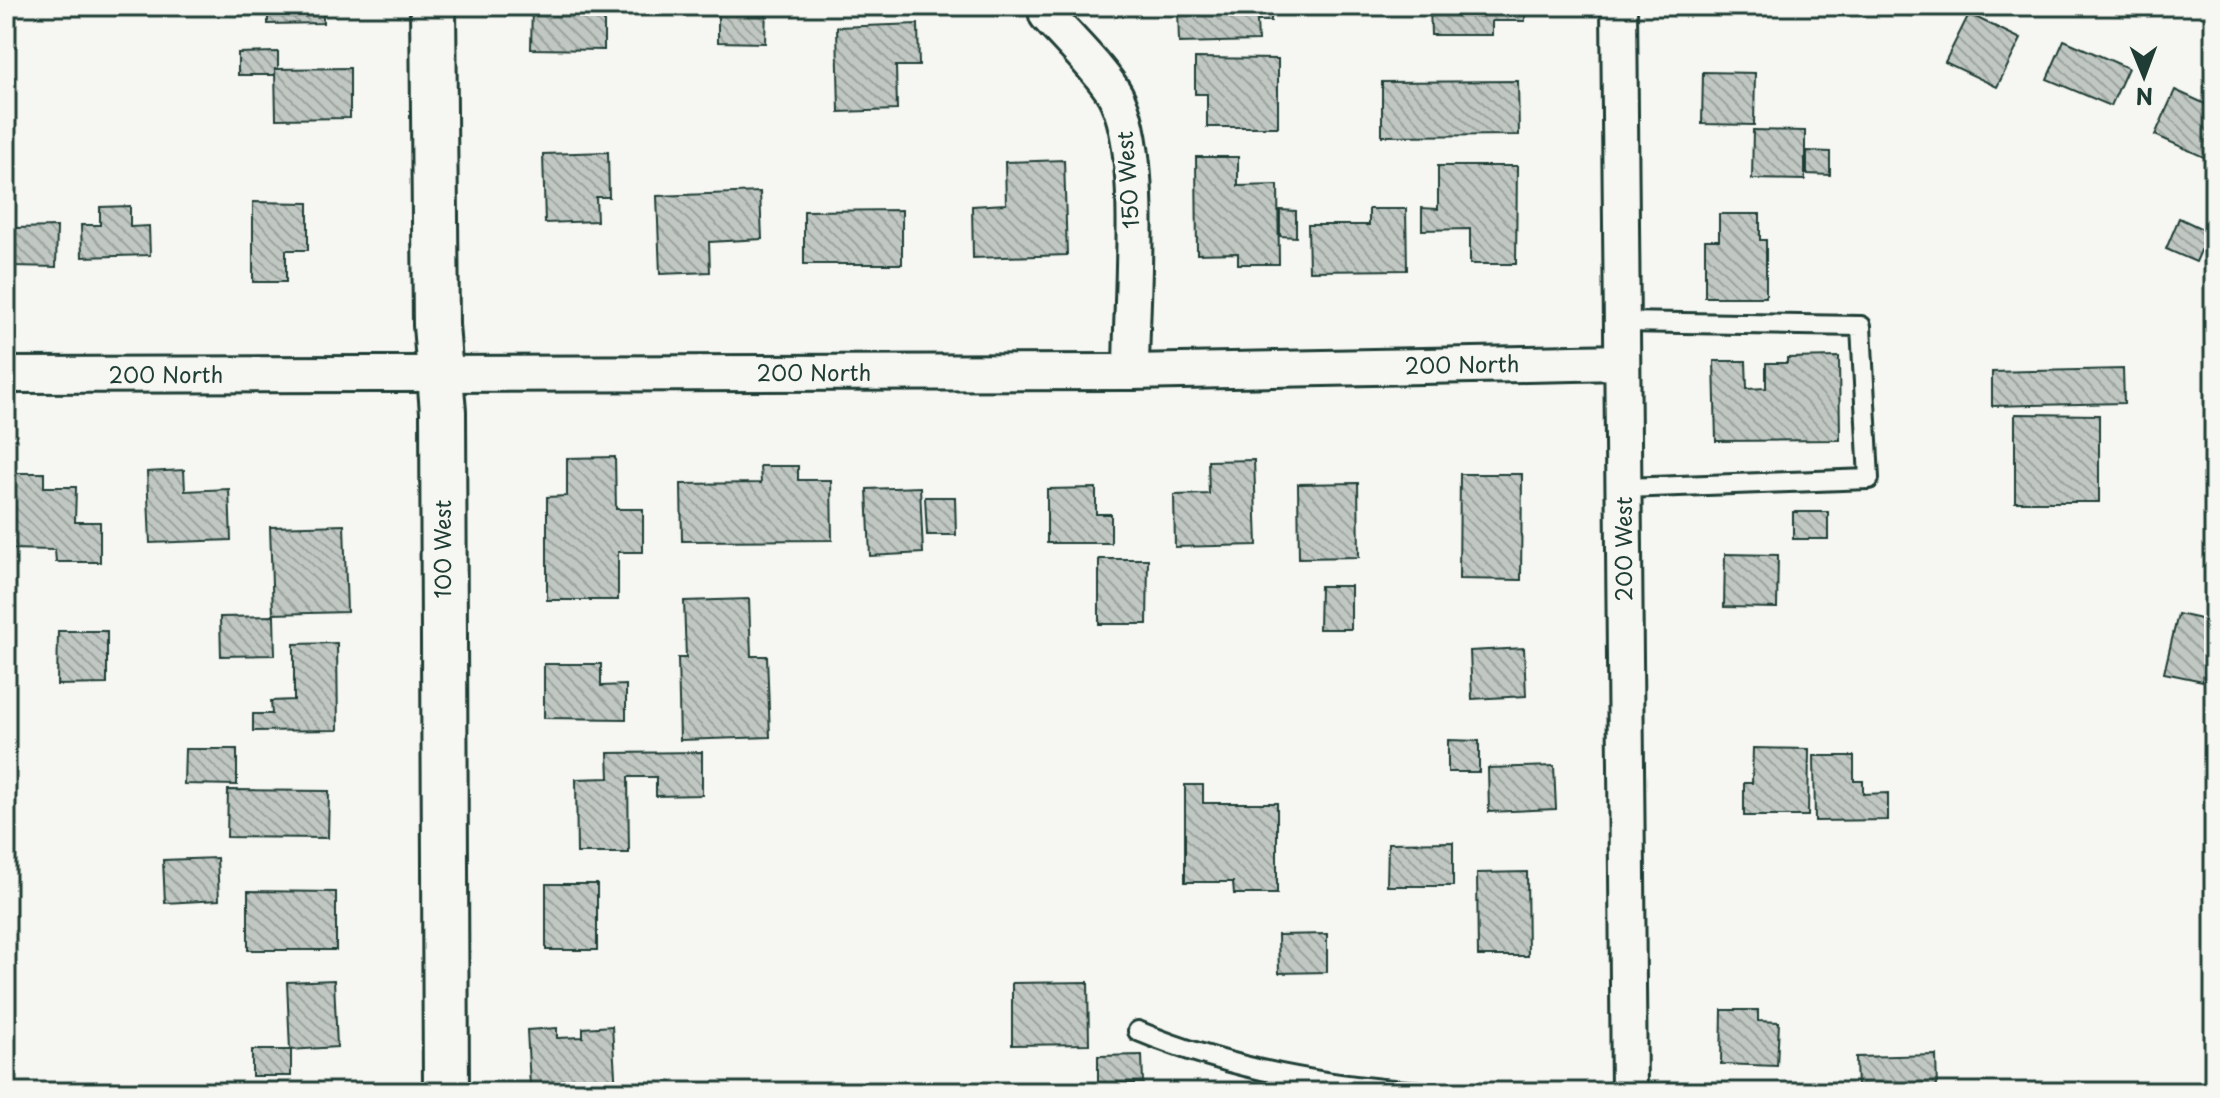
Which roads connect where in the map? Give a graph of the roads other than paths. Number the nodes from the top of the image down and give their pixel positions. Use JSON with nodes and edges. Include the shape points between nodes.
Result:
{"nodes":[{"id":1,"x":433,"y":6,"type":"edge"},
{"id":2,"x":1619,"y":6,"type":"edge"},
{"id":3,"x":1047,"y":15,"type":"dead end"},
{"id":4,"x":1622,"y":322,"type":"junction"},
{"id":5,"x":1622,"y":362,"type":"junction"},
{"id":6,"x":1131,"y":372,"type":"junction"},
{"id":7,"x":6,"y":375,"type":"edge"},
{"id":8,"x":440,"y":375,"type":"junction"},
{"id":9,"x":1624,"y":488,"type":"junction"},
{"id":10,"x":1138,"y":1031,"type":"dead end"},
{"id":11,"x":446,"y":1092,"type":"edge"},
{"id":12,"x":1421,"y":1092,"type":"edge"},
{"id":13,"x":1629,"y":1092,"type":"edge"}],
"edges":[{"from":1,"to":8,"type":"street","name":"100 West"},
{"from":2,"to":4,"type":"street","name":"200 West"},
{"from":3,"to":6,"type":"street","name":"150 West","via":[[1118,99],[1129,141]]},
{"from":4,"to":5,"type":"street","name":"200 West"},
{"from":4,"to":9,"type":"lane","via":[[1861,326],[1869,479]]},
{"from":5,"to":6,"type":"street","name":"200 North"},
{"from":5,"to":9,"type":"street","name":"200 West"},
{"from":6,"to":8,"type":"street","name":"200 North"},
{"from":7,"to":8,"type":"street","name":"200 North"},
{"from":8,"to":11,"type":"street","name":"100 West"},
{"from":9,"to":13,"type":"street","name":"200 West"},
{"from":10,"to":12,"type":"lane","via":[[1198,1056],[1241,1066],[1347,1087]]}]}
